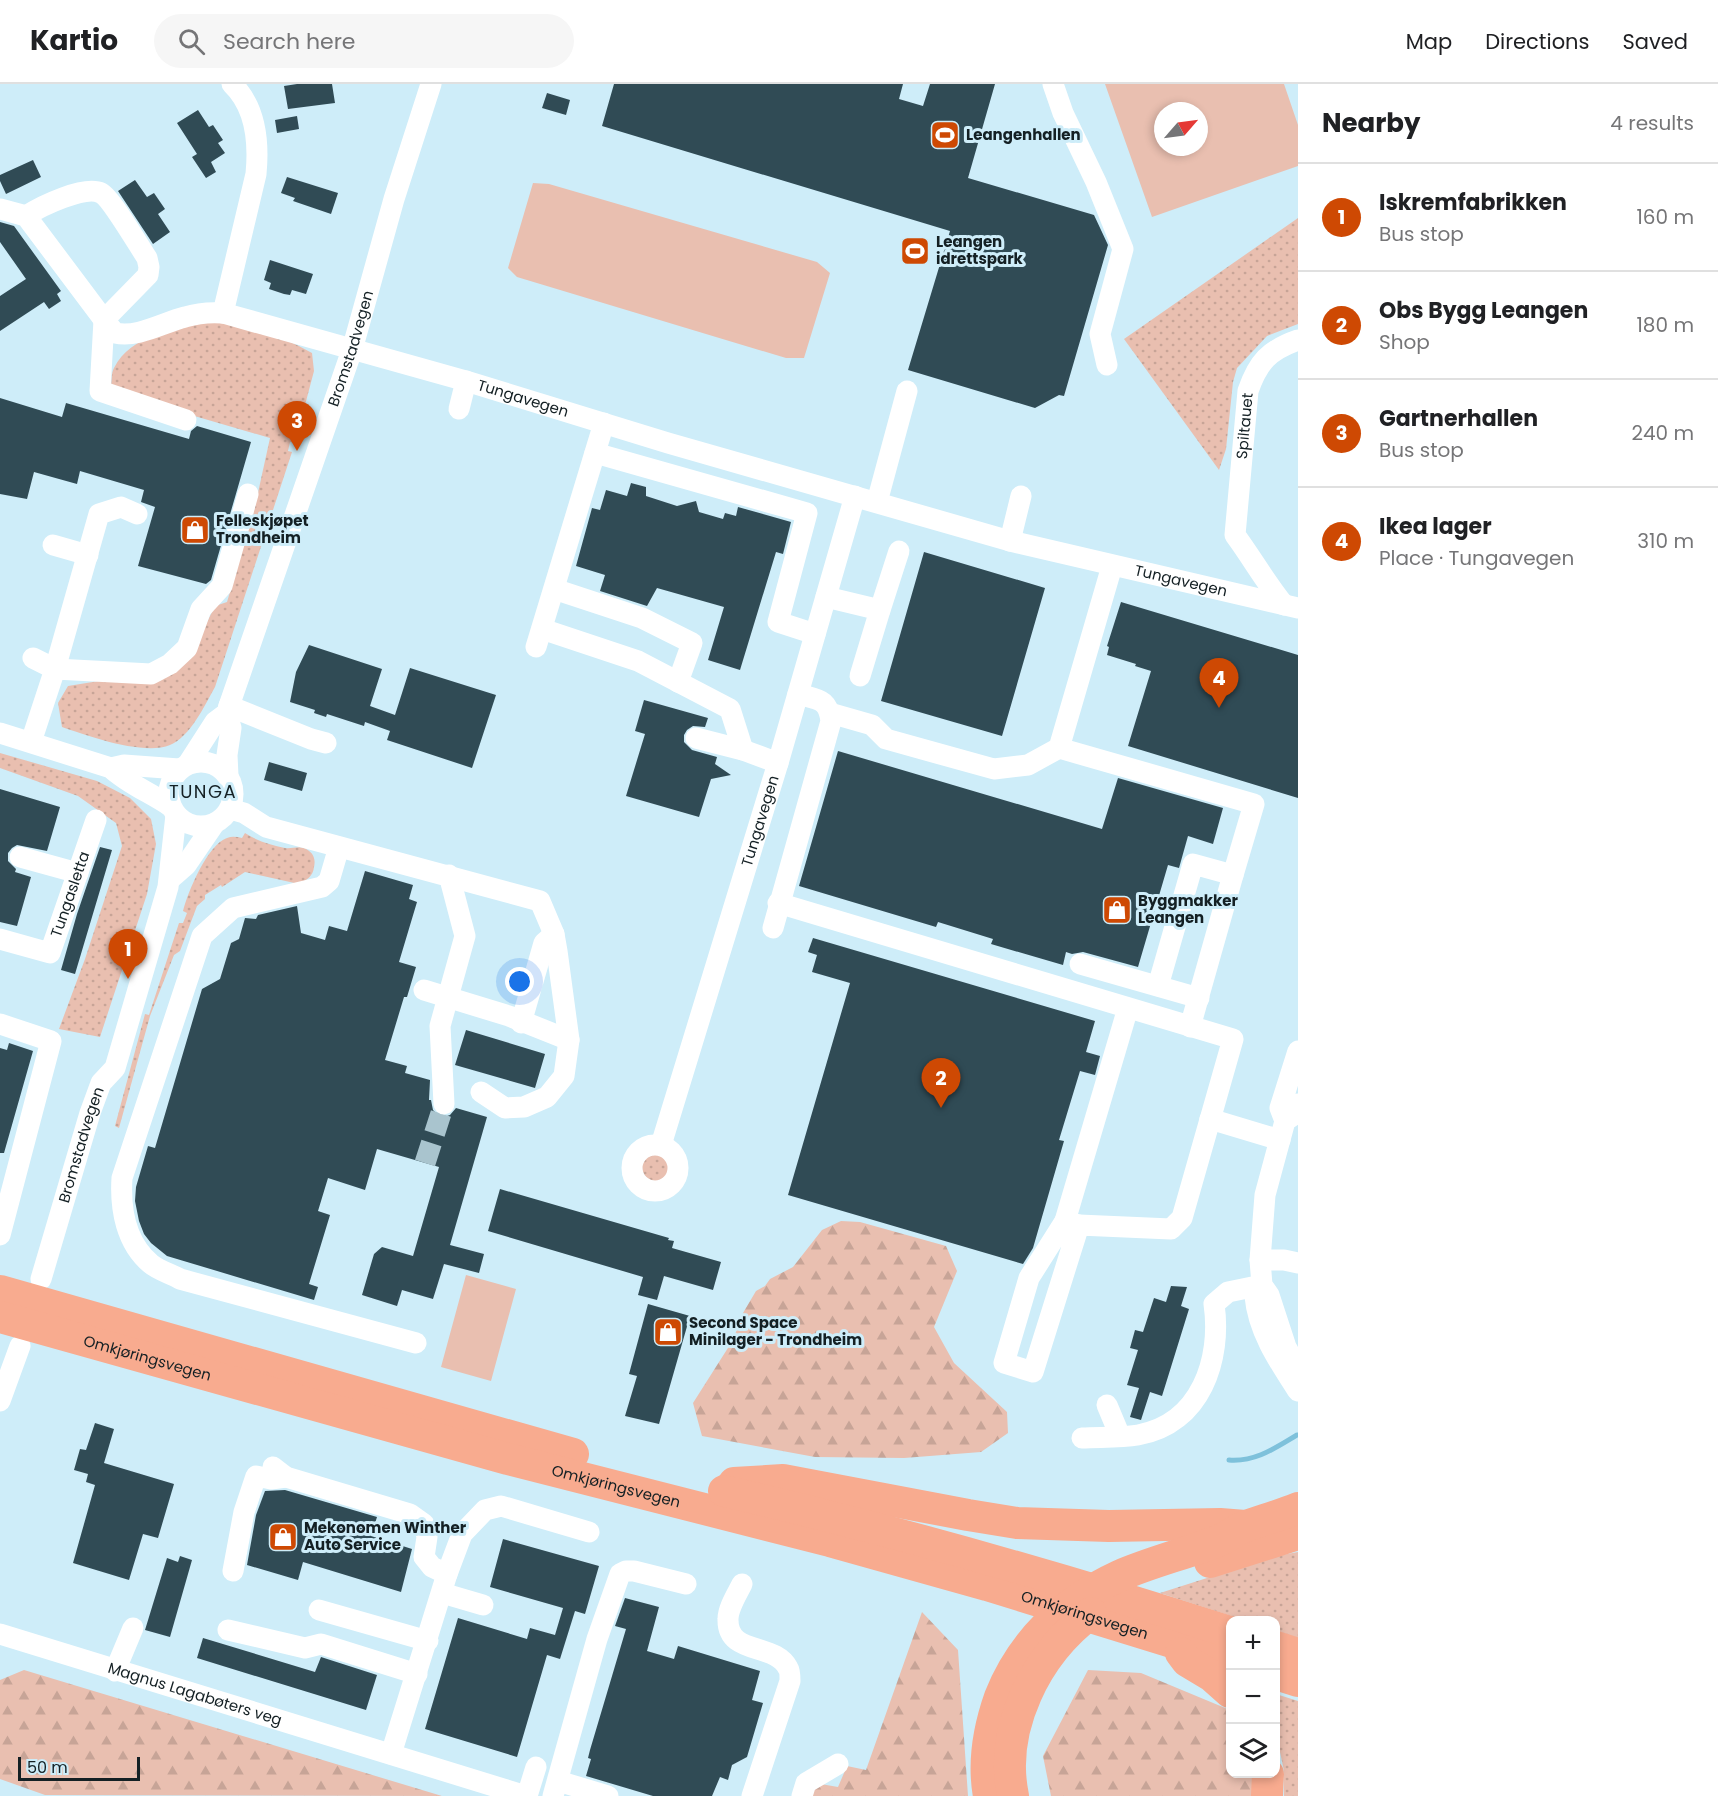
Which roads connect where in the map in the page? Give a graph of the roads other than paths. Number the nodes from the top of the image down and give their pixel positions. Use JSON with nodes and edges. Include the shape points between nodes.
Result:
{"nodes":[{"id":1,"x":232,"y":84,"type":"edge"},
{"id":2,"x":431,"y":84,"type":"edge"},
{"id":3,"x":1053,"y":84,"type":"edge"},
{"id":4,"x":0,"y":209,"type":"edge"},
{"id":5,"x":27,"y":216,"type":"junction"},
{"id":6,"x":223,"y":313,"type":"junction"},
{"id":7,"x":104,"y":320,"type":"junction"},
{"id":8,"x":1298,"y":340,"type":"edge"},
{"id":9,"x":352,"y":350,"type":"junction"},
{"id":10,"x":1107,"y":365,"type":"dead end"},
{"id":11,"x":466,"y":381,"type":"junction"},
{"id":12,"x":907,"y":391,"type":"dead end"},
{"id":13,"x":459,"y":409,"type":"dead end"},
{"id":14,"x":186,"y":420,"type":"dead end"},
{"id":15,"x":604,"y":423,"type":"junction"},
{"id":16,"x":595,"y":453,"type":"junction"},
{"id":17,"x":248,"y":494,"type":"dead end"},
{"id":18,"x":855,"y":496,"type":"junction"},
{"id":19,"x":1021,"y":496,"type":"dead end"},
{"id":20,"x":878,"y":502,"type":"junction"},
{"id":21,"x":137,"y":514,"type":"dead end"},
{"id":22,"x":1010,"y":541,"type":"junction"},
{"id":23,"x":53,"y":545,"type":"dead end"},
{"id":24,"x":899,"y":551,"type":"dead end"},
{"id":25,"x":88,"y":555,"type":"junction"},
{"id":26,"x":1112,"y":566,"type":"junction"},
{"id":27,"x":554,"y":590,"type":"junction"},
{"id":28,"x":826,"y":597,"type":"junction"},
{"id":29,"x":1291,"y":607,"type":"edge"},
{"id":30,"x":880,"y":610,"type":"junction"},
{"id":31,"x":815,"y":634,"type":"junction"},
{"id":32,"x":33,"y":658,"type":"dead end"},
{"id":33,"x":55,"y":669,"type":"junction"},
{"id":34,"x":860,"y":676,"type":"dead end"},
{"id":35,"x":678,"y":682,"type":"junction"},
{"id":36,"x":798,"y":694,"type":"junction"},
{"id":37,"x":228,"y":710,"type":"junction"},
{"id":38,"x":830,"y":713,"type":"junction"},
{"id":39,"x":0,"y":733,"type":"edge"},
{"id":40,"x":696,"y":738,"type":"dead end"},
{"id":41,"x":31,"y":742,"type":"junction"},
{"id":42,"x":326,"y":743,"type":"dead end"},
{"id":43,"x":1059,"y":748,"type":"junction"},
{"id":44,"x":743,"y":750,"type":"junction"},
{"id":45,"x":778,"y":763,"type":"junction"},
{"id":46,"x":184,"y":766,"type":"junction"},
{"id":47,"x":111,"y":768,"type":"junction"},
{"id":48,"x":228,"y":776,"type":"junction"},
{"id":49,"x":230,"y":809,"type":"junction"},
{"id":50,"x":173,"y":811,"type":"junction"},
{"id":51,"x":96,"y":820,"type":"dead end"},
{"id":52,"x":214,"y":824,"type":"junction"},
{"id":53,"x":339,"y":847,"type":"junction"},
{"id":54,"x":20,"y":857,"type":"dead end"},
{"id":55,"x":78,"y":873,"type":"junction"},
{"id":56,"x":449,"y":875,"type":"junction"},
{"id":57,"x":1233,"y":875,"type":"junction"},
{"id":58,"x":170,"y":879,"type":"junction"},
{"id":59,"x":778,"y":903,"type":"junction"},
{"id":60,"x":773,"y":928,"type":"dead end"},
{"id":61,"x":554,"y":934,"type":"junction"},
{"id":62,"x":0,"y":939,"type":"edge"},
{"id":63,"x":1080,"y":964,"type":"dead end"},
{"id":64,"x":1158,"y":986,"type":"junction"},
{"id":65,"x":424,"y":990,"type":"dead end"},
{"id":66,"x":1199,"y":998,"type":"junction"},
{"id":67,"x":1128,"y":1008,"type":"junction"},
{"id":68,"x":521,"y":1023,"type":"junction"},
{"id":69,"x":0,"y":1024,"type":"edge"},
{"id":70,"x":1190,"y":1027,"type":"junction"},
{"id":71,"x":569,"y":1040,"type":"junction"},
{"id":72,"x":1298,"y":1052,"type":"edge"},
{"id":73,"x":481,"y":1092,"type":"dead end"},
{"id":74,"x":444,"y":1104,"type":"tunnel mouth"},
{"id":75,"x":1210,"y":1119,"type":"junction"},
{"id":76,"x":1288,"y":1122,"type":"edge"},
{"id":77,"x":662,"y":1145,"type":"dead end"},
{"id":78,"x":1072,"y":1223,"type":"junction"},
{"id":79,"x":0,"y":1235,"type":"edge"},
{"id":80,"x":1260,"y":1260,"type":"junction"},
{"id":81,"x":1298,"y":1263,"type":"edge"},
{"id":82,"x":41,"y":1279,"type":"dead end"},
{"id":83,"x":1262,"y":1285,"type":"junction"},
{"id":84,"x":0,"y":1291,"type":"edge"},
{"id":85,"x":0,"y":1317,"type":"edge"},
{"id":86,"x":416,"y":1343,"type":"dead end"},
{"id":87,"x":20,"y":1346,"type":"dead end"},
{"id":88,"x":1298,"y":1369,"type":"edge"},
{"id":89,"x":1298,"y":1391,"type":"edge"},
{"id":90,"x":0,"y":1401,"type":"edge"},
{"id":91,"x":1107,"y":1405,"type":"dead end"},
{"id":92,"x":1120,"y":1436,"type":"junction"},
{"id":93,"x":1082,"y":1438,"type":"dead end"},
{"id":94,"x":699,"y":1486,"type":"junction"},
{"id":95,"x":1298,"y":1508,"type":"edge"},
{"id":96,"x":1245,"y":1526,"type":"junction"},
{"id":97,"x":589,"y":1532,"type":"dead end"},
{"id":98,"x":1298,"y":1534,"type":"edge"},
{"id":99,"x":233,"y":1571,"type":"dead end"},
{"id":100,"x":995,"y":1574,"type":"junction"},
{"id":101,"x":445,"y":1583,"type":"junction"},
{"id":102,"x":686,"y":1584,"type":"dead end"},
{"id":103,"x":741,"y":1584,"type":"dead end"},
{"id":104,"x":483,"y":1605,"type":"dead end"},
{"id":105,"x":319,"y":1611,"type":"dead end"},
{"id":106,"x":133,"y":1628,"type":"dead end"},
{"id":107,"x":228,"y":1630,"type":"dead end"},
{"id":108,"x":1181,"y":1630,"type":"junction"},
{"id":109,"x":1226,"y":1632,"type":"edge"},
{"id":110,"x":0,"y":1634,"type":"edge"},
{"id":111,"x":428,"y":1641,"type":"junction"},
{"id":112,"x":1280,"y":1649,"type":"edge"},
{"id":113,"x":1298,"y":1654,"type":"edge"},
{"id":114,"x":1226,"y":1658,"type":"edge"},
{"id":115,"x":115,"y":1671,"type":"junction"},
{"id":116,"x":417,"y":1674,"type":"junction"},
{"id":117,"x":1280,"y":1676,"type":"edge"},
{"id":118,"x":1298,"y":1681,"type":"edge"},
{"id":119,"x":1226,"y":1688,"type":"edge"},
{"id":120,"x":391,"y":1754,"type":"junction"},
{"id":121,"x":838,"y":1764,"type":"dead end"},
{"id":122,"x":536,"y":1767,"type":"dead end"},
{"id":123,"x":1268,"y":1778,"type":"edge"},
{"id":124,"x":556,"y":1788,"type":"edge"},
{"id":125,"x":526,"y":1796,"type":"edge"},
{"id":126,"x":608,"y":1796,"type":"edge"},
{"id":127,"x":752,"y":1796,"type":"edge"},
{"id":128,"x":802,"y":1796,"type":"edge"},
{"id":129,"x":989,"y":1796,"type":"edge"},
{"id":130,"x":1013,"y":1796,"type":"edge"},
{"id":131,"x":1267,"y":1796,"type":"edge"}],
"edges":[{"from":1,"to":6,"type":"street","via":[[249,111],[258,155]]},
{"from":2,"to":9,"type":"street","name":"Bromstadvegen"},
{"from":3,"to":10,"type":"street","via":[[1123,249],[1100,334]]},
{"from":4,"to":5,"type":"street"},
{"from":5,"to":7,"type":"street","name":"Tungavegen"},
{"from":5,"to":7,"type":"street","via":[[52,202],[91,191],[100,192],[109,201],[150,267],[148,275]]},
{"from":6,"to":7,"type":"street","name":"Tungavegen","via":[[183,317],[131,334],[115,333]]},
{"from":6,"to":9,"type":"street","name":"Tungavegen"},
{"from":7,"to":14,"type":"street","via":[[100,391]]},
{"from":8,"to":29,"type":"street","name":"Spiltauet","via":[[1280,346],[1253,375],[1248,391],[1235,535],[1264,581]]},
{"from":9,"to":11,"type":"street","name":"Tungavegen"},
{"from":9,"to":37,"type":"street","name":"Bromstadvegen"},
{"from":11,"to":13,"type":"street"},
{"from":11,"to":15,"type":"street","name":"Tungavegen"},
{"from":12,"to":20,"type":"street"},
{"from":15,"to":16,"type":"street"},
{"from":15,"to":18,"type":"street","name":"Tungavegen"},
{"from":16,"to":27,"type":"street"},
{"from":16,"to":31,"type":"street","via":[[807,513],[778,622]]},
{"from":17,"to":33,"type":"street","via":[[222,586],[201,609],[187,648],[170,664],[151,674]]},
{"from":18,"to":20,"type":"street","name":"Tungavegen"},
{"from":18,"to":28,"type":"street","name":"Tungavegen"},
{"from":19,"to":22,"type":"street"},
{"from":20,"to":22,"type":"street","name":"Tungavegen"},
{"from":21,"to":25,"type":"street","via":[[121,507],[99,514]]},
{"from":22,"to":26,"type":"street","name":"Tungavegen"},
{"from":23,"to":25,"type":"street"},
{"from":24,"to":30,"type":"street"},
{"from":25,"to":33,"type":"street"},
{"from":26,"to":29,"type":"street","name":"Tungavegen"},
{"from":26,"to":43,"type":"street"},
{"from":27,"to":35,"type":"street","via":[[642,618],[692,643]]},
{"from":27,"to":35,"type":"street","via":[[539,638],[638,661]]},
{"from":28,"to":30,"type":"street"},
{"from":28,"to":31,"type":"street","name":"Tungavegen"},
{"from":30,"to":34,"type":"street"},
{"from":31,"to":36,"type":"street","name":"Tungavegen"},
{"from":32,"to":33,"type":"street"},
{"from":33,"to":41,"type":"street"},
{"from":35,"to":44,"type":"street","via":[[730,709]]},
{"from":36,"to":38,"type":"street","via":[[822,701]]},
{"from":36,"to":45,"type":"street","name":"Tungavegen"},
{"from":37,"to":42,"type":"street"},
{"from":37,"to":46,"type":"street","name":"Bromstadvegen"},
{"from":37,"to":48,"type":"street","name":"Bromstadvegen"},
{"from":38,"to":43,"type":"street","via":[[872,725],[886,739],[994,769],[1028,765]]},
{"from":38,"to":59,"type":"street","via":[[831,721]]},
{"from":39,"to":41,"type":"street"},
{"from":40,"to":44,"type":"street"},
{"from":41,"to":47,"type":"street"},
{"from":43,"to":57,"type":"street","via":[[1254,804]]},
{"from":44,"to":45,"type":"street"},
{"from":45,"to":77,"type":"street","name":"Tungavegen"},
{"from":46,"to":47,"type":"street"},
{"from":46,"to":48,"type":"street","via":[[209,762]]},
{"from":46,"to":50,"type":"street","via":[[169,787]]},
{"from":47,"to":50,"type":"street"},
{"from":48,"to":49,"type":"street","via":[[233,790]]},
{"from":49,"to":52,"type":"street"},
{"from":49,"to":53,"type":"street","via":[[266,827]]},
{"from":50,"to":52,"type":"street","via":[[193,826]]},
{"from":50,"to":58,"type":"street","name":"Bromstadvegen"},
{"from":51,"to":55,"type":"street","name":"Tungasletta"},
{"from":52,"to":58,"type":"street","name":"Bromstadvegen","via":[[186,865]]},
{"from":53,"to":56,"type":"street"},
{"from":53,"to":86,"type":"street","via":[[329,881],[322,887],[233,908],[202,936],[122,1178],[124,1217],[133,1243],[151,1264],[180,1279]]},
{"from":54,"to":55,"type":"street"},
{"from":55,"to":62,"type":"street","name":"Tungasletta","via":[[50,953]]},
{"from":56,"to":61,"type":"street","via":[[540,901]]},
{"from":56,"to":74,"type":"street","via":[[465,936],[440,1026]]},
{"from":57,"to":64,"type":"street","via":[[1193,864]]},
{"from":57,"to":66,"type":"street"},
{"from":58,"to":82,"type":"street","name":"Bromstadvegen","via":[[115,1068],[101,1083],[90,1113]]},
{"from":59,"to":60,"type":"street"},
{"from":59,"to":67,"type":"street"},
{"from":61,"to":68,"type":"street","via":[[544,944]]},
{"from":61,"to":71,"type":"street"},
{"from":63,"to":64,"type":"street"},
{"from":64,"to":66,"type":"street"},
{"from":65,"to":68,"type":"street"},
{"from":66,"to":70,"type":"street"},
{"from":67,"to":70,"type":"street"},
{"from":67,"to":78,"type":"street"},
{"from":68,"to":71,"type":"street"},
{"from":69,"to":79,"type":"street","via":[[51,1041]]},
{"from":70,"to":75,"type":"street","via":[[1233,1039]]},
{"from":71,"to":73,"type":"street","via":[[564,1076],[547,1097],[524,1107],[505,1108]]},
{"from":72,"to":76,"type":"street","via":[[1280,1108]]},
{"from":75,"to":76,"type":"street"},
{"from":75,"to":78,"type":"street","via":[[1182,1218],[1172,1228]]},
{"from":76,"to":80,"type":"street","via":[[1265,1195]]},
{"from":78,"to":78,"type":"street","via":[[1029,1278],[1004,1363],[1033,1372]]},
{"from":80,"to":81,"type":"street"},
{"from":80,"to":83,"type":"street"},
{"from":83,"to":88,"type":"street"},
{"from":83,"to":89,"type":"street","via":[[1255,1296],[1261,1324]]},
{"from":83,"to":92,"type":"street","via":[[1204,1301],[1217,1324],[1208,1376],[1197,1397],[1155,1430]]},
{"from":84,"to":94,"type":"highway","name":"Omkjøringsvegen","via":[[439,1417]]},
{"from":85,"to":100,"type":"highway","name":"Omkjøringsvegen","via":[[508,1459],[783,1528]]},
{"from":87,"to":90,"type":"street"},
{"from":91,"to":92,"type":"street"},
{"from":92,"to":93,"type":"street"},
{"from":94,"to":96,"type":"highway","via":[[783,1480],[1017,1523]]},
{"from":94,"to":100,"type":"highway","name":"Omkjøringsvegen","via":[[789,1506]]},
{"from":95,"to":96,"type":"highway"},
{"from":96,"to":129,"type":"highway","via":[[1220,1540],[1120,1575],[1062,1610],[1041,1630],[1006,1681],[995,1710],[986,1763]]},
{"from":97,"to":101,"type":"street","via":[[501,1506],[485,1510],[462,1534]]},
{"from":98,"to":130,"type":"highway","via":[[1122,1593],[1070,1630],[1041,1668],[1020,1708],[1010,1759]]},
{"from":99,"to":101,"type":"street","via":[[244,1512],[256,1476],[271,1479],[279,1472],[410,1514],[424,1524],[424,1557]]},
{"from":100,"to":108,"type":"highway","name":"Omkjøringsvegen"},
{"from":101,"to":104,"type":"street"},
{"from":101,"to":111,"type":"street"},
{"from":102,"to":124,"type":"street","via":[[634,1570],[620,1574],[597,1639]]},
{"from":103,"to":127,"type":"street","via":[[727,1617],[730,1631],[735,1640],[781,1658],[789,1669],[790,1681]]},
{"from":105,"to":111,"type":"street"},
{"from":106,"to":115,"type":"street"},
{"from":107,"to":116,"type":"street","via":[[305,1648],[321,1644]]},
{"from":108,"to":109,"type":"highway","name":"Omkjøringsvegen"},
{"from":108,"to":114,"type":"highway","name":"Omkjøringsvegen"},
{"from":108,"to":119,"type":"highway","via":[[1187,1661]]},
{"from":110,"to":115,"type":"street","name":"Magnus Lagabøters veg"},
{"from":111,"to":116,"type":"street"},
{"from":112,"to":113,"type":"highway"},
{"from":115,"to":120,"type":"street","name":"Magnus Lagabøters veg"},
{"from":116,"to":120,"type":"street"},
{"from":117,"to":118,"type":"highway"},
{"from":120,"to":125,"type":"street","name":"Magnus Lagabøters veg"},
{"from":121,"to":128,"type":"street","via":[[806,1783]]},
{"from":122,"to":125,"type":"street"},
{"from":123,"to":131,"type":"highway"},
{"from":124,"to":126,"type":"street"}]}
